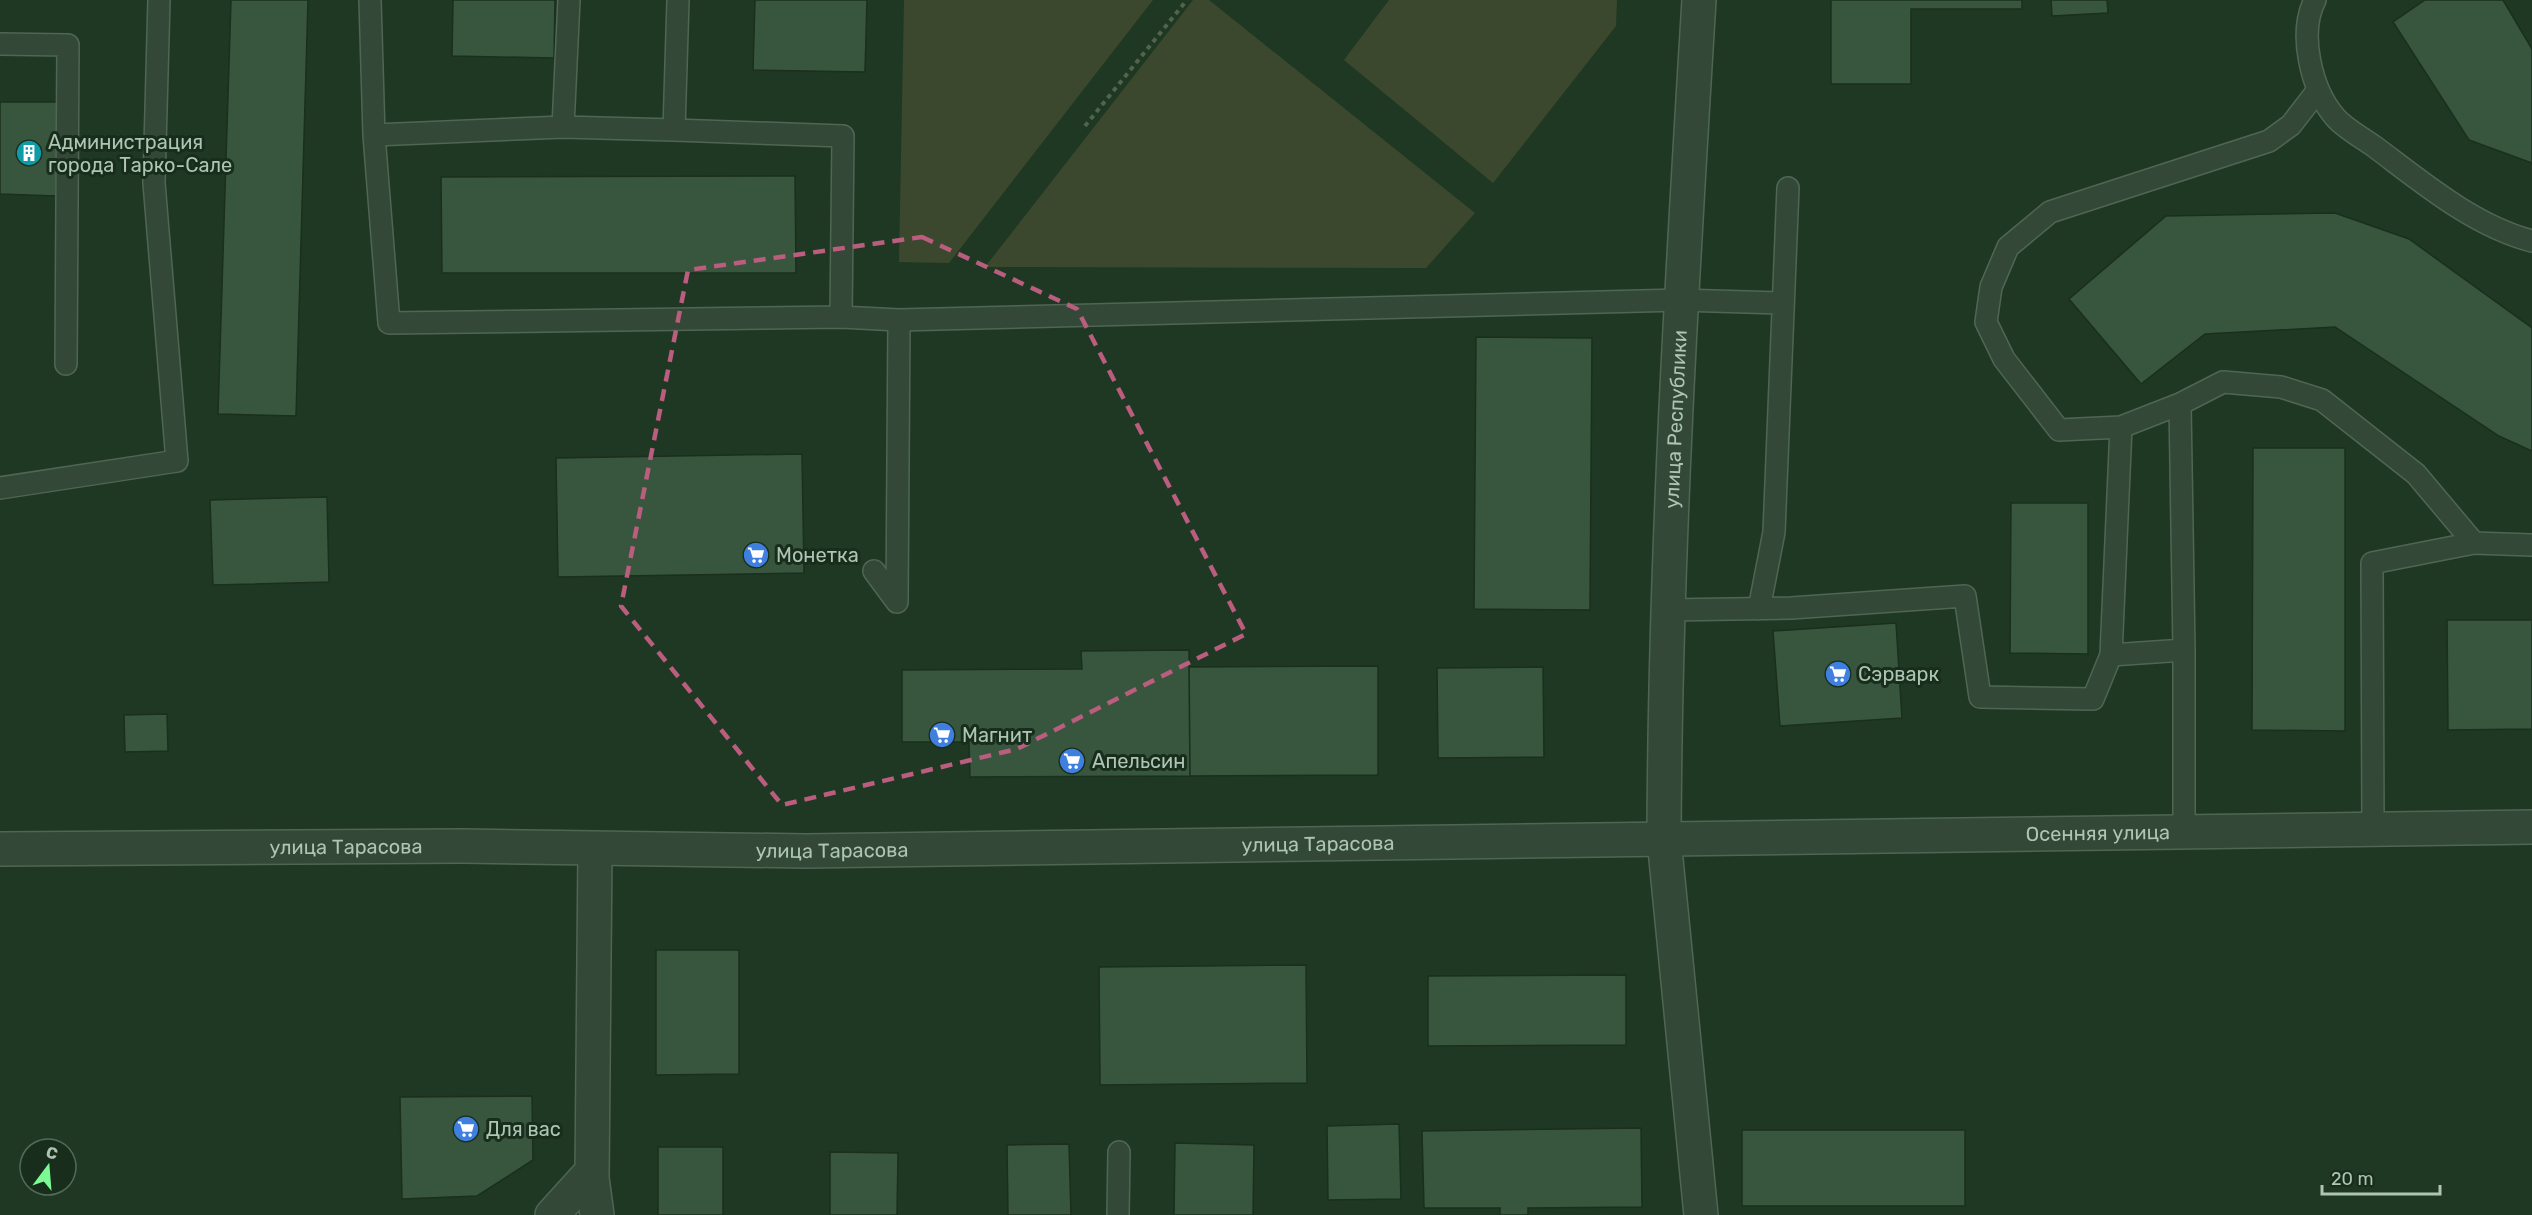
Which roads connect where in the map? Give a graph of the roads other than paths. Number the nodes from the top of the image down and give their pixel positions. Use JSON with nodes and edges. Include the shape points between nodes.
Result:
{"nodes":[{"id":1,"x":159,"y":0,"type":"edge"},
{"id":2,"x":370,"y":0,"type":"edge"},
{"id":3,"x":568,"y":0,"type":"edge"},
{"id":4,"x":678,"y":0,"type":"edge"},
{"id":5,"x":1699,"y":0,"type":"edge"},
{"id":6,"x":2315,"y":0,"type":"edge"},
{"id":7,"x":0,"y":44,"type":"edge"},
{"id":8,"x":2318,"y":90,"type":"junction"},
{"id":9,"x":563,"y":127,"type":"junction"},
{"id":10,"x":674,"y":130,"type":"junction"},
{"id":11,"x":374,"y":135,"type":"junction"},
{"id":12,"x":1788,"y":188,"type":"dead end"},
{"id":13,"x":2532,"y":241,"type":"edge"},
{"id":14,"x":1680,"y":300,"type":"junction"},
{"id":15,"x":1783,"y":303,"type":"junction"},
{"id":16,"x":841,"y":316,"type":"junction"},
{"id":17,"x":899,"y":320,"type":"junction"},
{"id":18,"x":66,"y":364,"type":"dead end"},
{"id":19,"x":2180,"y":404,"type":"junction"},
{"id":20,"x":2121,"y":427,"type":"junction"},
{"id":21,"x":0,"y":488,"type":"edge"},
{"id":22,"x":2474,"y":543,"type":"junction"},
{"id":23,"x":2532,"y":545,"type":"edge"},
{"id":24,"x":874,"y":571,"type":"dead end"},
{"id":25,"x":1759,"y":609,"type":"junction"},
{"id":26,"x":1668,"y":610,"type":"junction"},
{"id":27,"x":2184,"y":650,"type":"junction"},
{"id":28,"x":2111,"y":655,"type":"junction"},
{"id":29,"x":2532,"y":827,"type":"edge"},
{"id":30,"x":2373,"y":829,"type":"junction"},
{"id":31,"x":2184,"y":831,"type":"junction"},
{"id":32,"x":1664,"y":839,"type":"junction"},
{"id":33,"x":0,"y":849,"type":"edge"},
{"id":34,"x":595,"y":850,"type":"junction"},
{"id":35,"x":1119,"y":1152,"type":"dead end"},
{"id":36,"x":592,"y":1171,"type":"junction"},
{"id":37,"x":552,"y":1215,"type":"edge"},
{"id":38,"x":597,"y":1215,"type":"edge"},
{"id":39,"x":1118,"y":1215,"type":"edge"},
{"id":40,"x":1701,"y":1215,"type":"edge"}],
"edges":[{"from":1,"to":21,"type":"lane","via":[[154,183],[177,461]]},
{"from":2,"to":11,"type":"lane"},
{"from":3,"to":9,"type":"lane"},
{"from":4,"to":10,"type":"lane"},
{"from":5,"to":14,"type":"street","name":"улица Республики"},
{"from":6,"to":8,"type":"lane","via":[[2307,38]]},
{"from":7,"to":18,"type":"lane","via":[[68,45]]},
{"from":8,"to":13,"type":"lane","via":[[2335,118],[2432,189],[2506,235]]},
{"from":8,"to":20,"type":"lane","via":[[2291,125],[2269,141],[2050,212],[2008,247],[1991,287],[1986,322],[2004,359],[2059,430]]},
{"from":9,"to":10,"type":"lane"},
{"from":9,"to":11,"type":"lane"},
{"from":10,"to":16,"type":"lane","via":[[843,136]]},
{"from":11,"to":16,"type":"lane","via":[[388,323]]},
{"from":12,"to":15,"type":"lane"},
{"from":14,"to":15,"type":"lane"},
{"from":14,"to":17,"type":"lane"},
{"from":14,"to":26,"type":"street","name":"улица Республики"},
{"from":15,"to":25,"type":"lane","via":[[1774,532]]},
{"from":16,"to":17,"type":"lane"},
{"from":17,"to":24,"type":"lane","via":[[897,602]]},
{"from":19,"to":20,"type":"lane"},
{"from":19,"to":22,"type":"lane","via":[[2223,381],[2281,387],[2322,400],[2416,474]]},
{"from":19,"to":27,"type":"lane"},
{"from":20,"to":28,"type":"lane"},
{"from":22,"to":23,"type":"lane"},
{"from":22,"to":30,"type":"lane","via":[[2372,564]]},
{"from":25,"to":26,"type":"lane"},
{"from":25,"to":28,"type":"lane","via":[[1965,596],[1980,697],[2092,699]]},
{"from":26,"to":32,"type":"street","name":"улица Республики"},
{"from":27,"to":28,"type":"lane"},
{"from":27,"to":31,"type":"lane"},
{"from":29,"to":30,"type":"street","name":"Осенняя улица"},
{"from":30,"to":31,"type":"street","name":"Осенняя улица"},
{"from":31,"to":32,"type":"street","name":"Осенняя улица"},
{"from":32,"to":34,"type":"street","name":"улица Тарасова","via":[[806,851]]},
{"from":32,"to":40,"type":"street","name":"улица Республики"},
{"from":33,"to":34,"type":"street","name":"улица Тарасова","via":[[463,846]]},
{"from":34,"to":36,"type":"street"},
{"from":35,"to":39,"type":"lane"},
{"from":36,"to":37,"type":"street"},
{"from":36,"to":38,"type":"street"}]}
